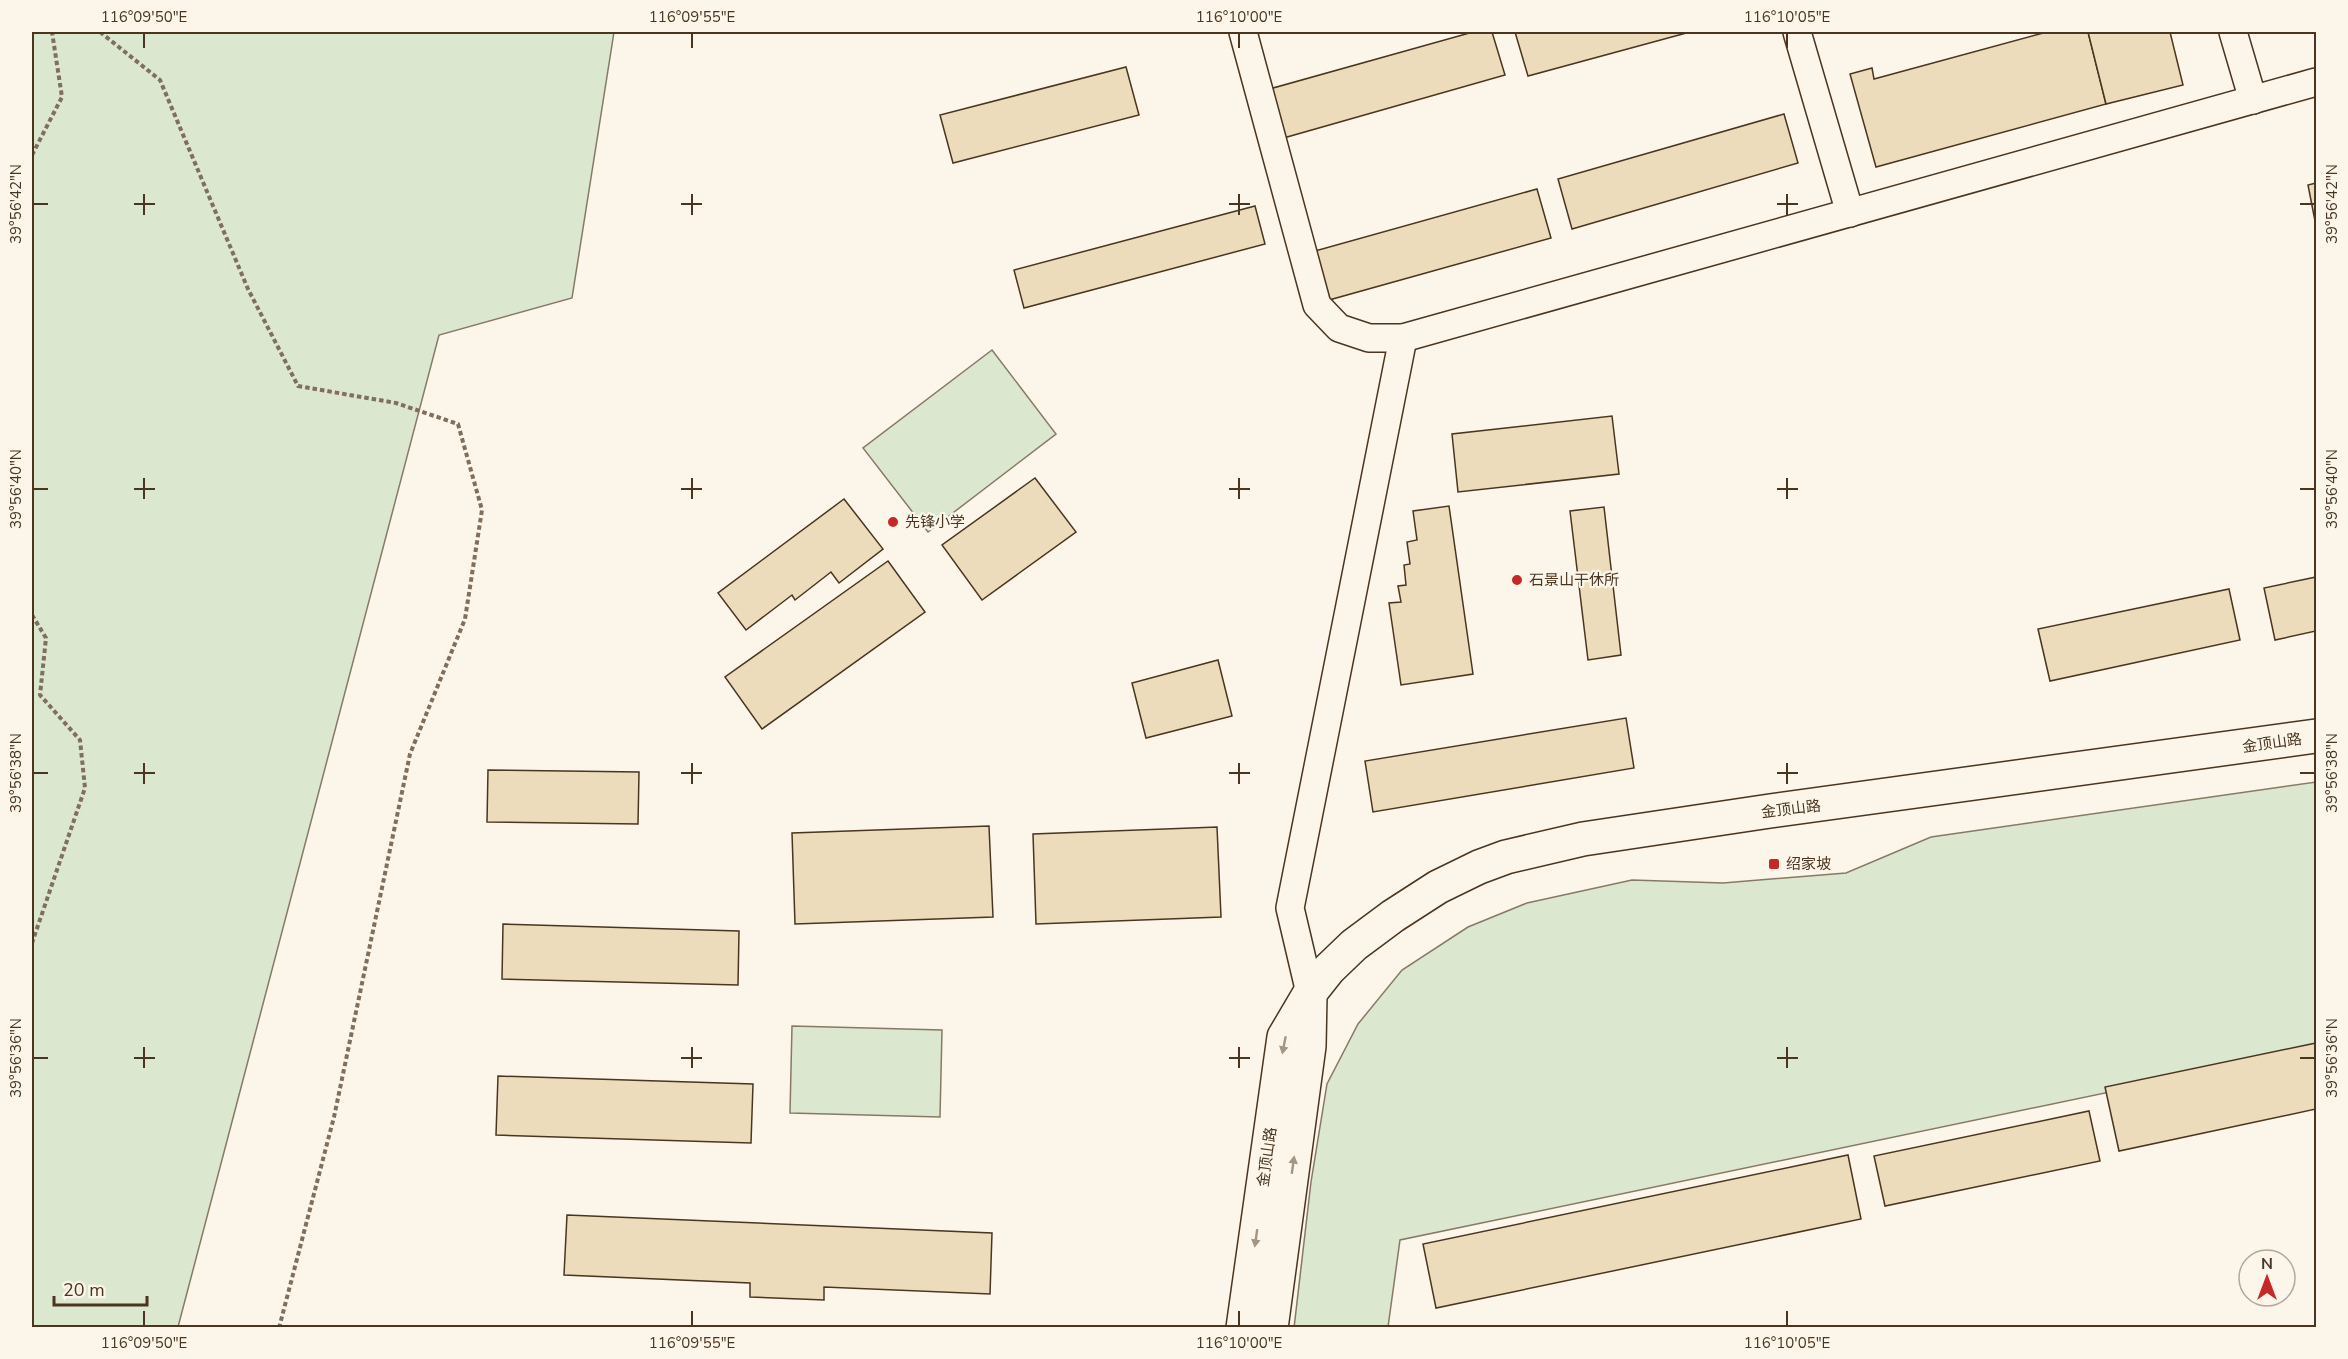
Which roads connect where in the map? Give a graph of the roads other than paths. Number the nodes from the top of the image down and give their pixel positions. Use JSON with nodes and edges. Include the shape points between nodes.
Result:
{"nodes":[{"id":1,"x":1243,"y":32,"type":"edge"},
{"id":2,"x":1797,"y":32,"type":"edge"},
{"id":3,"x":2233,"y":32,"type":"edge"},
{"id":4,"x":2316,"y":82,"type":"edge"},
{"id":5,"x":2253,"y":100,"type":"junction"},
{"id":6,"x":1850,"y":213,"type":"junction"},
{"id":7,"x":1403,"y":338,"type":"junction"},
{"id":8,"x":2316,"y":736,"type":"edge"},
{"id":9,"x":1310,"y":993,"type":"junction"},
{"id":10,"x":1243,"y":1328,"type":"edge"},
{"id":11,"x":1271,"y":1328,"type":"edge"}],
"edges":[{"from":1,"to":7,"type":"street","via":[[1317,305],[1339,328],[1369,338]]},
{"from":2,"to":6,"type":"street"},
{"from":3,"to":5,"type":"street"},
{"from":4,"to":5,"type":"street"},
{"from":5,"to":6,"type":"street"},
{"from":6,"to":7,"type":"street"},
{"from":7,"to":9,"type":"street","via":[[1290,908]]},
{"from":8,"to":9,"type":"street","name":"金顶山路","via":[[1770,811],[1543,848],[1479,867],[1438,887],[1354,945]]},
{"from":9,"to":10,"type":"street","name":"金顶山路","one_way":true,"via":[[1284,1037]]},
{"from":11,"to":9,"type":"street","name":"金顶山路","one_way":true,"via":[[1309,1046]]}]}
